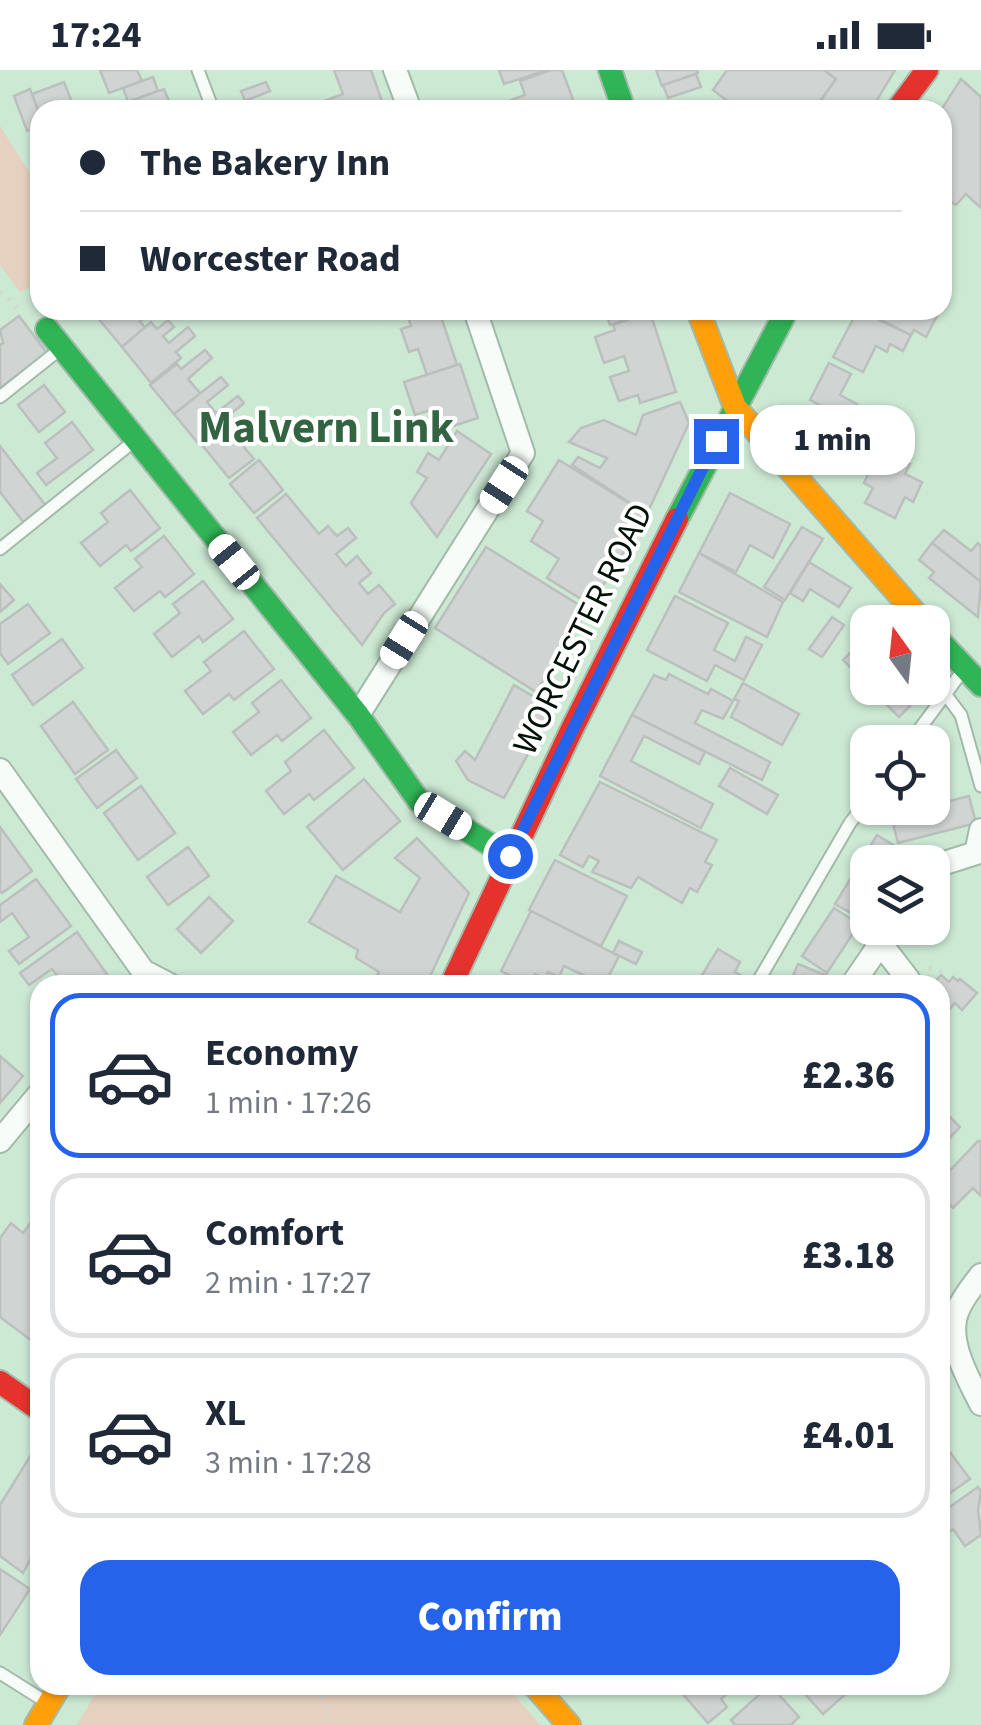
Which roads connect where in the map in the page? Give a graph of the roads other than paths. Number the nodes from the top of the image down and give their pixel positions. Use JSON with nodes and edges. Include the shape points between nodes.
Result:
{"nodes":[{"id":1,"x":198,"y":70,"type":"edge"},
{"id":2,"x":395,"y":70,"type":"edge"},
{"id":3,"x":610,"y":70,"type":"edge"},
{"id":4,"x":926,"y":70,"type":"edge"},
{"id":5,"x":208,"y":100,"type":"edge"},
{"id":6,"x":406,"y":100,"type":"edge"},
{"id":7,"x":620,"y":100,"type":"edge"},
{"id":8,"x":905,"y":100,"type":"edge"},
{"id":9,"x":478,"y":320,"type":"edge"},
{"id":10,"x":702,"y":320,"type":"edge"},
{"id":11,"x":782,"y":320,"type":"edge"},
{"id":12,"x":54,"y":338,"type":"joint"},
{"id":13,"x":0,"y":397,"type":"edge"},
{"id":14,"x":735,"y":407,"type":"junction"},
{"id":15,"x":134,"y":440,"type":"junction"},
{"id":16,"x":0,"y":549,"type":"edge"},
{"id":17,"x":908,"y":605,"type":"edge"},
{"id":18,"x":950,"y":651,"type":"edge"},
{"id":19,"x":976,"y":678,"type":"edge"},
{"id":20,"x":950,"y":693,"type":"edge"},
{"id":21,"x":950,"y":700,"type":"edge"},
{"id":22,"x":938,"y":705,"type":"edge"},
{"id":23,"x":358,"y":715,"type":"junction"},
{"id":24,"x":923,"y":725,"type":"edge"},
{"id":25,"x":0,"y":770,"type":"edge"},
{"id":26,"x":981,"y":786,"type":"edge"},
{"id":27,"x":850,"y":824,"type":"edge"},
{"id":28,"x":979,"y":847,"type":"edge"},
{"id":29,"x":510,"y":856,"type":"junction"},
{"id":30,"x":950,"y":859,"type":"edge"},
{"id":31,"x":880,"y":945,"type":"edge"},
{"id":32,"x":891,"y":945,"type":"edge"},
{"id":33,"x":135,"y":975,"type":"edge"},
{"id":34,"x":456,"y":975,"type":"edge"},
{"id":35,"x":762,"y":975,"type":"edge"},
{"id":36,"x":859,"y":975,"type":"edge"},
{"id":37,"x":906,"y":975,"type":"edge"},
{"id":38,"x":30,"y":1105,"type":"edge"},
{"id":39,"x":0,"y":1141,"type":"edge"},
{"id":40,"x":981,"y":1275,"type":"edge"},
{"id":41,"x":950,"y":1301,"type":"edge"},
{"id":42,"x":950,"y":1306,"type":"edge"},
{"id":43,"x":0,"y":1382,"type":"edge"},
{"id":44,"x":30,"y":1403,"type":"edge"},
{"id":45,"x":981,"y":1404,"type":"edge"},
{"id":46,"x":0,"y":1673,"type":"edge"},
{"id":47,"x":30,"y":1685,"type":"edge"},
{"id":48,"x":53,"y":1695,"type":"edge"},
{"id":49,"x":543,"y":1695,"type":"edge"},
{"id":50,"x":36,"y":1725,"type":"edge"},
{"id":51,"x":569,"y":1725,"type":"edge"}],
"edges":[{"from":1,"to":5,"type":"lane"},
{"from":2,"to":6,"type":"street"},
{"from":3,"to":7,"type":"main road"},
{"from":4,"to":8,"type":"main road"},
{"from":9,"to":23,"type":"street","via":[[523,454]]},
{"from":10,"to":14,"type":"main road"},
{"from":11,"to":14,"type":"main road","name":"WORCESTER ROAD"},
{"from":12,"to":13,"type":"lane"},
{"from":12,"to":15,"type":"main road"},
{"from":14,"to":17,"type":"main road"},
{"from":14,"to":29,"type":"main road","name":"WORCESTER ROAD"},
{"from":15,"to":16,"type":"lane"},
{"from":15,"to":23,"type":"main road"},
{"from":18,"to":19,"type":"main road"},
{"from":19,"to":20,"type":"lane"},
{"from":21,"to":26,"type":"lane","via":[[961,715]]},
{"from":22,"to":24,"type":"lane"},
{"from":23,"to":29,"type":"main road","via":[[419,800]]},
{"from":25,"to":33,"type":"street"},
{"from":27,"to":35,"type":"lane"},
{"from":28,"to":30,"type":"street"},
{"from":29,"to":34,"type":"main road","name":"WORCESTER ROAD"},
{"from":31,"to":36,"type":"street"},
{"from":32,"to":37,"type":"street"},
{"from":38,"to":39,"type":"street"},
{"from":40,"to":41,"type":"street"},
{"from":42,"to":45,"type":"street","via":[[965,1371]]},
{"from":43,"to":44,"type":"main road"},
{"from":46,"to":47,"type":"lane"},
{"from":48,"to":50,"type":"main road"},
{"from":49,"to":51,"type":"main road"}]}
